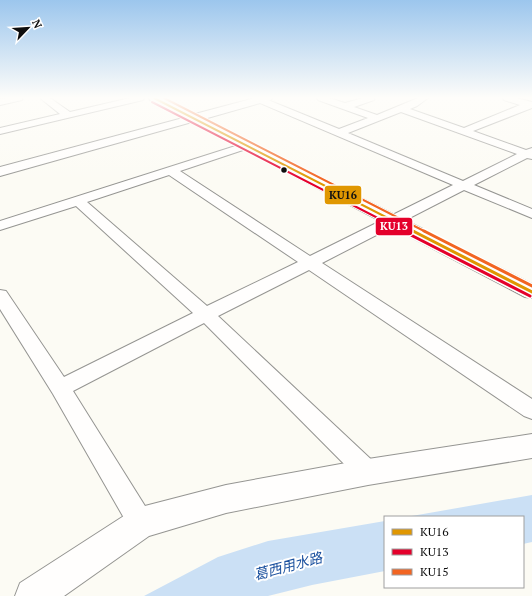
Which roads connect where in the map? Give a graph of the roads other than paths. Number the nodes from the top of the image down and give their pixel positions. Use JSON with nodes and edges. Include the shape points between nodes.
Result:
{"nodes":[{"id":1,"x":22,"y":126,"type":"edge"},
{"id":2,"x":167,"y":126,"type":"edge"},
{"id":3,"x":210,"y":126,"type":"edge"},
{"id":4,"x":323,"y":126,"type":"edge"},
{"id":5,"x":357,"y":126,"type":"edge"},
{"id":6,"x":446,"y":126,"type":"edge"},
{"id":7,"x":479,"y":126,"type":"edge"},
{"id":8,"x":0,"y":131,"type":"edge"},
{"id":9,"x":463,"y":132,"type":"junction"},
{"id":10,"x":339,"y":133,"type":"junction"},
{"id":11,"x":248,"y":145,"type":"junction"},
{"id":12,"x":530,"y":153,"type":"edge"},
{"id":13,"x":170,"y":170,"type":"junction"},
{"id":14,"x":0,"y":172,"type":"edge"},
{"id":15,"x":463,"y":185,"type":"junction"},
{"id":16,"x":77,"y":200,"type":"junction"},
{"id":17,"x":532,"y":214,"type":"edge"},
{"id":18,"x":392,"y":220,"type":"junction"},
{"id":19,"x":0,"y":226,"type":"edge"},
{"id":20,"x":310,"y":262,"type":"junction"},
{"id":21,"x":532,"y":292,"type":"edge"},
{"id":22,"x":0,"y":295,"type":"edge"},
{"id":23,"x":206,"y":315,"type":"junction"},
{"id":24,"x":60,"y":388,"type":"junction"},
{"id":25,"x":532,"y":410,"type":"edge"},
{"id":26,"x":532,"y":446,"type":"edge"},
{"id":27,"x":368,"y":472,"type":"junction"},
{"id":28,"x":141,"y":523,"type":"junction"},
{"id":29,"x":33,"y":596,"type":"edge"}],
"edges":[{"from":1,"to":8,"type":"street"},
{"from":2,"to":14,"type":"street"},
{"from":3,"to":11,"type":"street"},
{"from":4,"to":10,"type":"street"},
{"from":5,"to":10,"type":"street"},
{"from":6,"to":9,"type":"street"},
{"from":7,"to":9,"type":"street"},
{"from":9,"to":12,"type":"street"},
{"from":10,"to":15,"type":"street"},
{"from":11,"to":13,"type":"street"},
{"from":11,"to":18,"type":"street"},
{"from":12,"to":15,"type":"street"},
{"from":13,"to":16,"type":"street"},
{"from":13,"to":20,"type":"street"},
{"from":15,"to":17,"type":"street"},
{"from":15,"to":18,"type":"street"},
{"from":16,"to":19,"type":"street"},
{"from":16,"to":23,"type":"street"},
{"from":18,"to":20,"type":"street"},
{"from":18,"to":21,"type":"street"},
{"from":20,"to":23,"type":"street"},
{"from":20,"to":25,"type":"street"},
{"from":22,"to":24,"type":"street"},
{"from":23,"to":24,"type":"street"},
{"from":23,"to":27,"type":"street"},
{"from":24,"to":28,"type":"street"},
{"from":26,"to":27,"type":"street"},
{"from":27,"to":28,"type":"street","via":[[226,499]]},
{"from":28,"to":29,"type":"street"}]}
